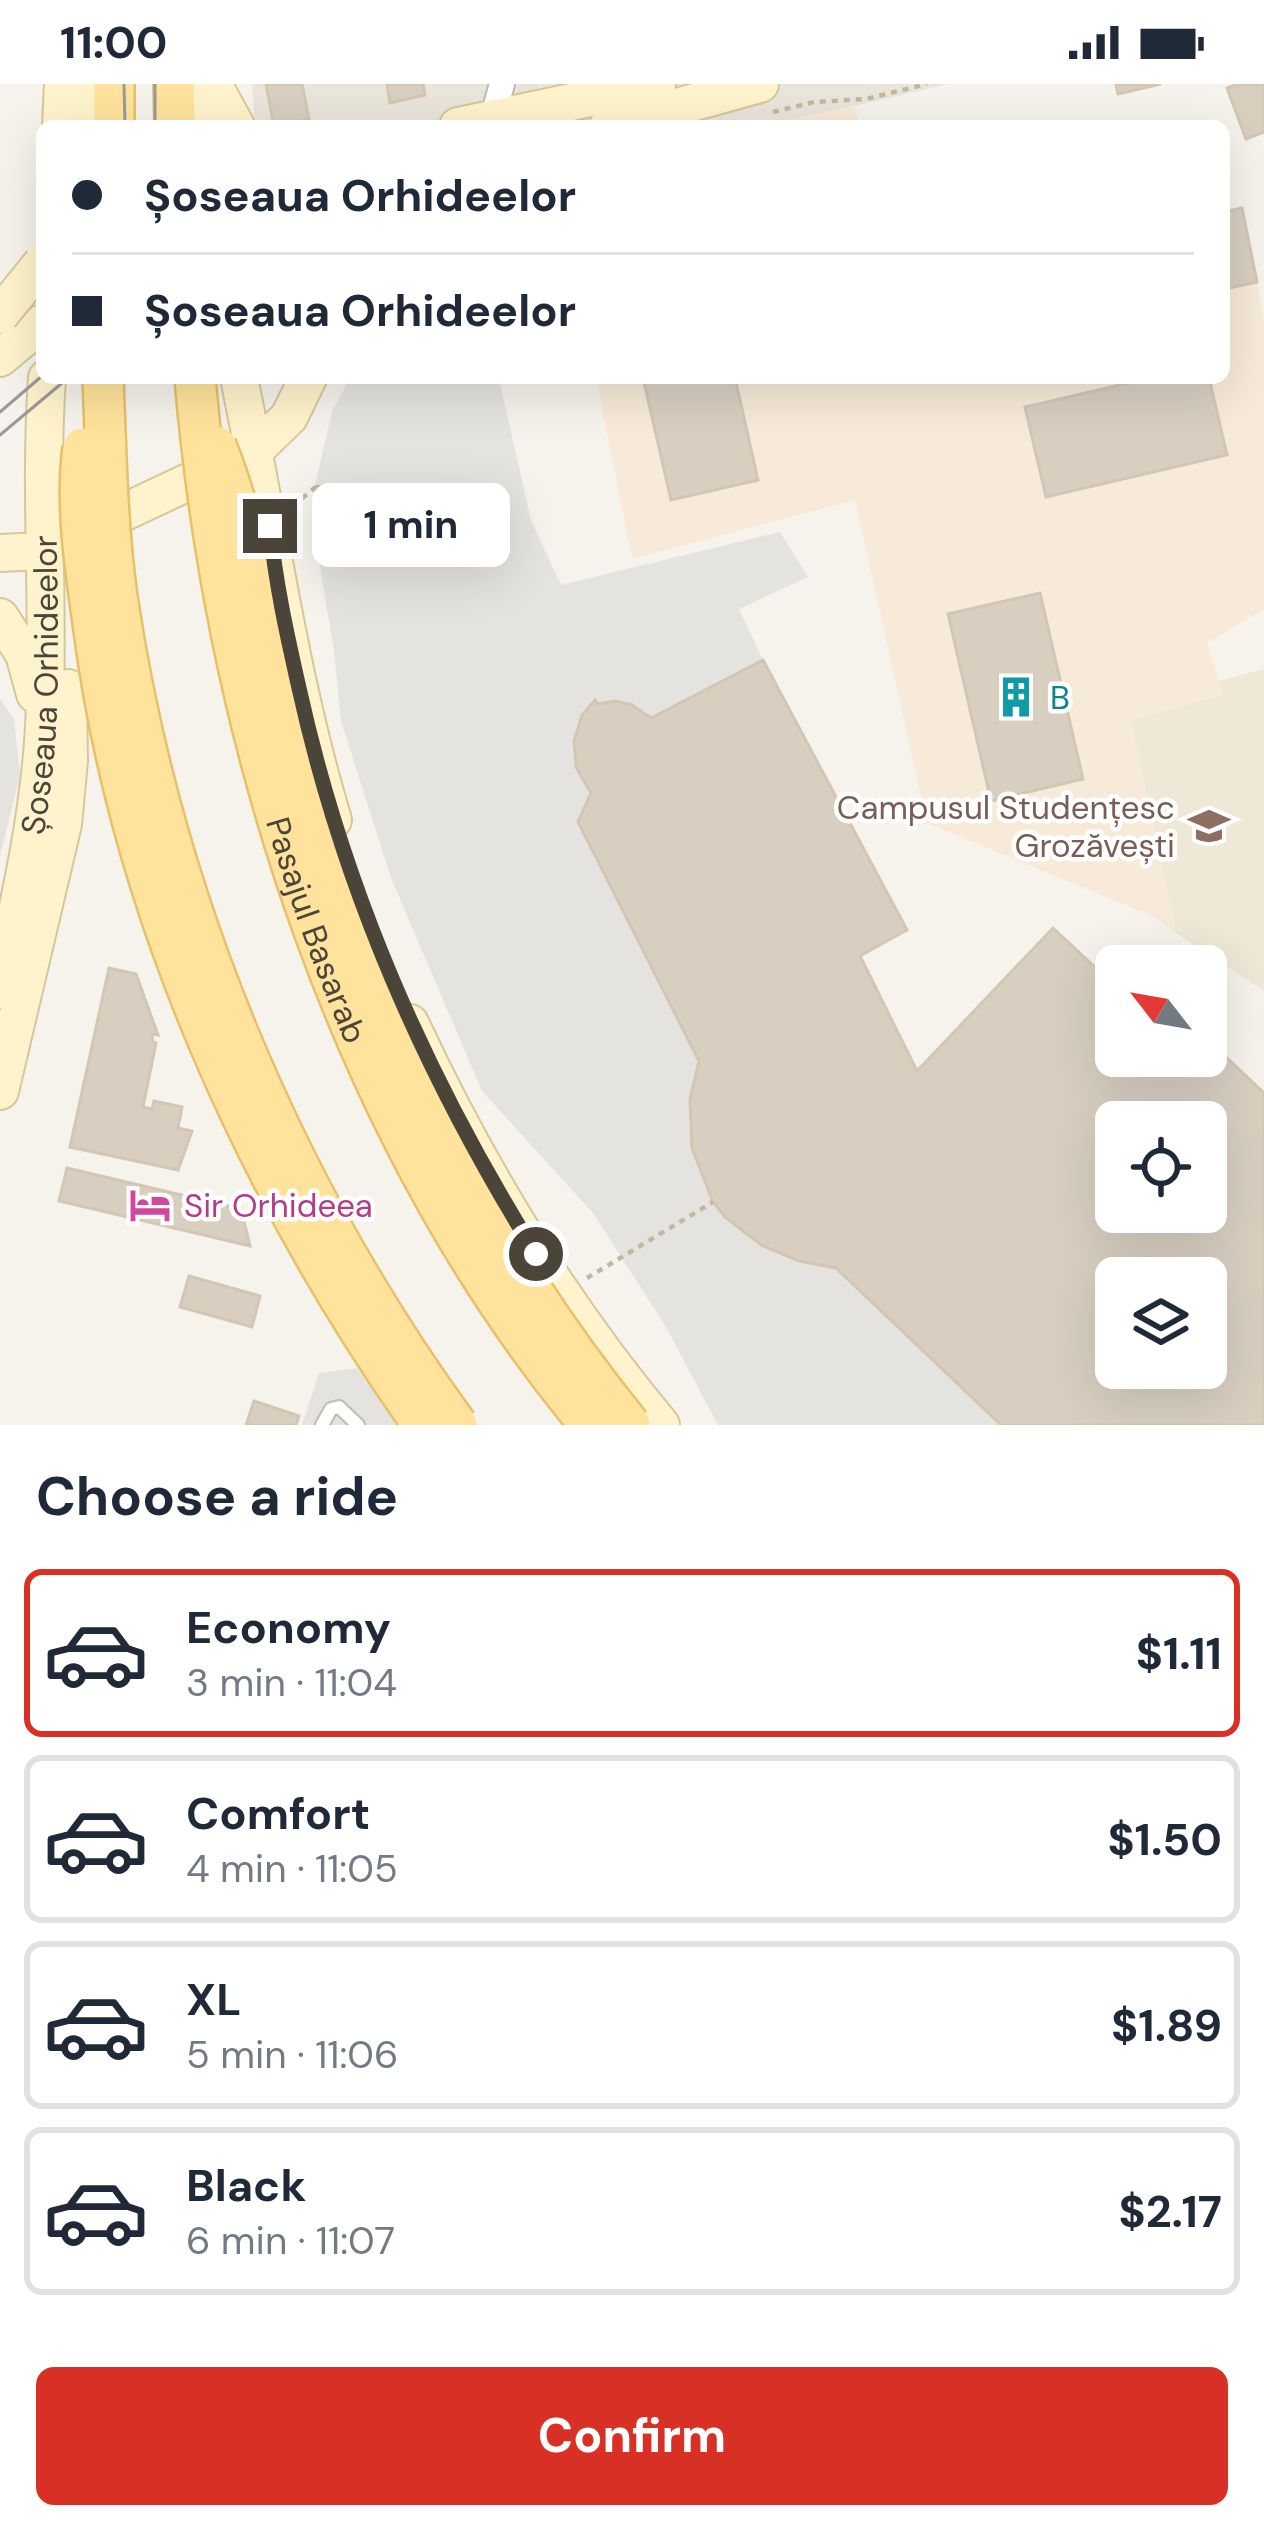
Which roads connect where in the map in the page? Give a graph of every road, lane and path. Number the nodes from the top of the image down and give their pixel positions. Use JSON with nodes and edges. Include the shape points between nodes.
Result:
{"nodes":[{"id":1,"x":63,"y":84,"type":"edge"},
{"id":2,"x":94,"y":84,"type":"edge"},
{"id":3,"x":114,"y":84,"type":"edge"},
{"id":4,"x":174,"y":84,"type":"edge"},
{"id":5,"x":186,"y":84,"type":"edge"},
{"id":6,"x":198,"y":84,"type":"edge"},
{"id":7,"x":213,"y":84,"type":"edge"},
{"id":8,"x":657,"y":84,"type":"edge"},
{"id":9,"x":680,"y":84,"type":"edge"},
{"id":10,"x":927,"y":84,"type":"edge"},
{"id":11,"x":763,"y":95,"type":"edge"},
{"id":12,"x":484,"y":110,"type":"edge"},
{"id":13,"x":61,"y":120,"type":"edge"},
{"id":14,"x":93,"y":120,"type":"edge"},
{"id":15,"x":114,"y":120,"type":"edge"},
{"id":16,"x":175,"y":120,"type":"edge"},
{"id":17,"x":200,"y":120,"type":"edge"},
{"id":18,"x":201,"y":120,"type":"edge"},
{"id":19,"x":233,"y":120,"type":"edge"},
{"id":20,"x":594,"y":120,"type":"edge"},
{"id":21,"x":638,"y":120,"type":"edge"},
{"id":22,"x":706,"y":120,"type":"edge"},
{"id":23,"x":36,"y":270,"type":"edge"},
{"id":24,"x":0,"y":314,"type":"edge"},
{"id":25,"x":36,"y":319,"type":"edge"},
{"id":26,"x":36,"y":325,"type":"edge"},
{"id":27,"x":0,"y":358,"type":"edge"},
{"id":28,"x":47,"y":384,"type":"edge"},
{"id":29,"x":99,"y":384,"type":"edge"},
{"id":30,"x":100,"y":384,"type":"edge"},
{"id":31,"x":196,"y":384,"type":"edge"},
{"id":32,"x":240,"y":384,"type":"edge"},
{"id":33,"x":305,"y":384,"type":"edge"},
{"id":34,"x":254,"y":451,"type":"junction"},
{"id":35,"x":318,"y":485,"type":"dead end"},
{"id":36,"x":326,"y":527,"type":"dead end"},
{"id":37,"x":52,"y":547,"type":"junction"},
{"id":38,"x":0,"y":553,"type":"edge"},
{"id":39,"x":0,"y":616,"type":"edge"},
{"id":40,"x":44,"y":726,"type":"junction"},
{"id":41,"x":0,"y":990,"type":"edge"},
{"id":42,"x":0,"y":1091,"type":"edge"},
{"id":43,"x":713,"y":1202,"type":"dead end"},
{"id":44,"x":561,"y":1293,"type":"junction"},
{"id":45,"x":322,"y":1425,"type":"edge"},
{"id":46,"x":358,"y":1425,"type":"edge"},
{"id":47,"x":423,"y":1425,"type":"edge"},
{"id":48,"x":457,"y":1425,"type":"edge"},
{"id":49,"x":590,"y":1425,"type":"edge"},
{"id":50,"x":629,"y":1425,"type":"edge"},
{"id":51,"x":661,"y":1425,"type":"edge"}],
"edges":[{"from":1,"to":13,"type":"main road"},
{"from":2,"to":14,"type":"main road"},
{"from":3,"to":15,"type":"main road"},
{"from":4,"to":16,"type":"main road"},
{"from":5,"to":17,"type":"main road"},
{"from":6,"to":18,"type":"main road"},
{"from":7,"to":19,"type":"main road"},
{"from":8,"to":12,"type":"main road"},
{"from":9,"to":20,"type":"main road"},
{"from":10,"to":11,"type":"path","via":[[866,99]]},
{"from":11,"to":21,"type":"main road"},
{"from":11,"to":22,"type":"main road"},
{"from":23,"to":24,"type":"main road","bridge":true},
{"from":24,"to":25,"type":"street"},
{"from":26,"to":27,"type":"main road"},
{"from":28,"to":37,"type":"main road","name":"Șoseaua Orhideelor","via":[[41,454]]},
{"from":29,"to":47,"type":"main road","bridge":true,"via":[[82,459],[88,590],[113,741],[150,878],[275,1183]]},
{"from":30,"to":48,"type":"main road","bridge":true,"via":[[116,590],[140,725],[180,872],[290,1149],[358,1274]]},
{"from":31,"to":49,"type":"main road","name":"Pasajul Basarab","bridge":true,"via":[[247,707],[332,975],[442,1207]]},
{"from":31,"to":50,"type":"main road","bridge":true,"via":[[237,497],[306,801],[383,1013],[512,1264]]},
{"from":32,"to":34,"type":"main road"},
{"from":33,"to":34,"type":"main road","via":[[289,417]]},
{"from":34,"to":37,"type":"main road"},
{"from":34,"to":44,"type":"main road","via":[[310,735],[364,912],[455,1116]]},
{"from":35,"to":36,"type":"path","via":[[318,528]]},
{"from":37,"to":38,"type":"main road"},
{"from":37,"to":40,"type":"main road","name":"Șoseaua Orhideelor"},
{"from":37,"to":42,"type":"main road","name":"Șoseaua Orhideelor","via":[[67,590],[63,824]]},
{"from":39,"to":40,"type":"main road","via":[[24,654]]},
{"from":40,"to":41,"type":"main road","name":"Șoseaua Orhideelor","via":[[36,819]]},
{"from":43,"to":44,"type":"path"},
{"from":44,"to":51,"type":"main road"},
{"from":45,"to":46,"type":"lane","via":[[339,1407]]}]}
